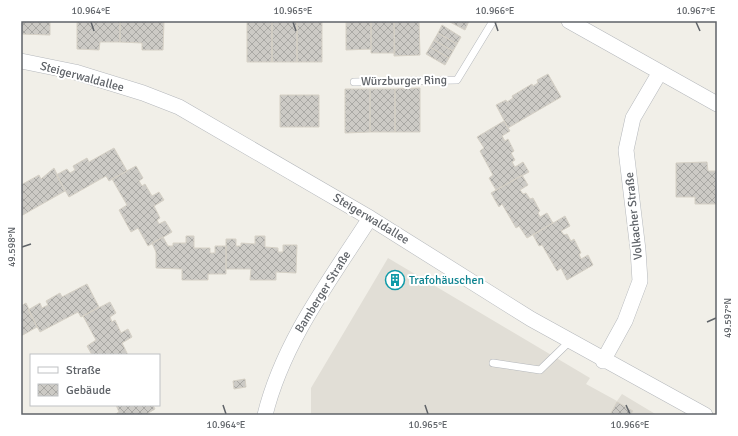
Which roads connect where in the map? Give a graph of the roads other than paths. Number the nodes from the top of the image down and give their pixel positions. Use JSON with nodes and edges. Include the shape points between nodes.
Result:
{"nodes":[{"id":1,"x":493,"y":21,"type":"edge"},
{"id":2,"x":569,"y":21,"type":"edge"},
{"id":3,"x":21,"y":61,"type":"edge"},
{"id":4,"x":660,"y":72,"type":"junction"},
{"id":5,"x":354,"y":82,"type":"dead end"},
{"id":6,"x":717,"y":104,"type":"edge"},
{"id":7,"x":370,"y":218,"type":"junction"},
{"id":8,"x":570,"y":341,"type":"junction"},
{"id":9,"x":603,"y":361,"type":"junction"},
{"id":10,"x":493,"y":363,"type":"dead end"},
{"id":11,"x":265,"y":415,"type":"edge"},
{"id":12,"x":705,"y":415,"type":"edge"}],
"edges":[{"from":1,"to":5,"type":"lane","name":"Würzburger Ring","via":[[457,80]]},
{"from":2,"to":4,"type":"street"},
{"from":3,"to":7,"type":"street","name":"Steigerwaldallee","via":[[75,72],[179,107]]},
{"from":4,"to":6,"type":"street"},
{"from":4,"to":9,"type":"street","name":"Volkacher Straße","via":[[633,118],[626,150],[640,280],[625,321]]},
{"from":7,"to":8,"type":"street","name":"Steigerwaldallee"},
{"from":7,"to":11,"type":"street","name":"Bamberger Straße","via":[[300,326],[271,389]]},
{"from":8,"to":9,"type":"street","name":"Steigerwaldallee"},
{"from":8,"to":10,"type":"lane","via":[[540,370]]},
{"from":9,"to":12,"type":"street","name":"Steigerwaldallee"}]}
